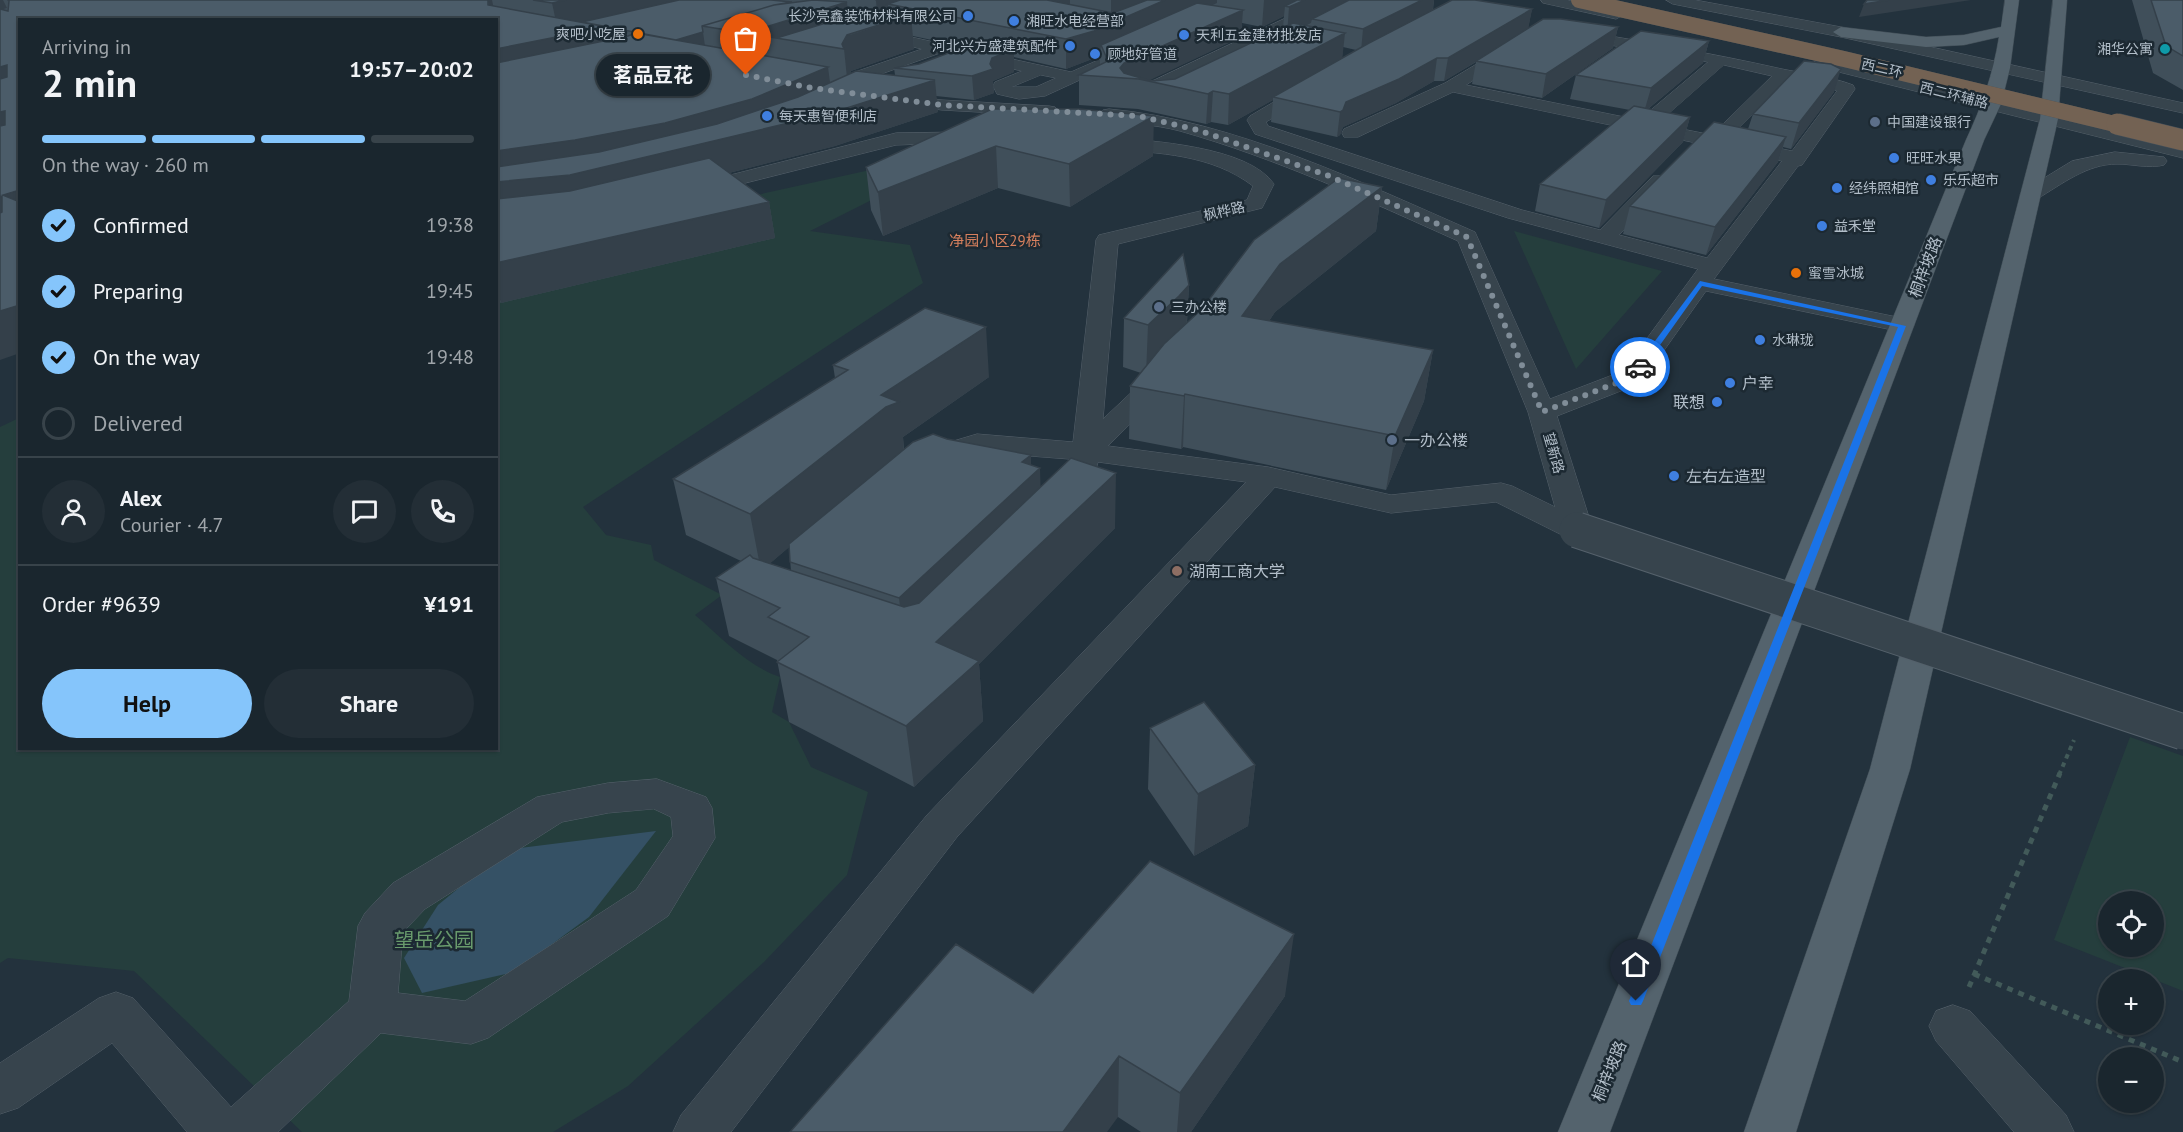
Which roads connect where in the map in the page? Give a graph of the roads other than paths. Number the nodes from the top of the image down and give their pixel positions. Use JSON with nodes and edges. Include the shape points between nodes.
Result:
{"nodes":[{"id":1,"x":1335,"y":0,"type":"edge"},
{"id":2,"x":1548,"y":0,"type":"edge"},
{"id":3,"x":1579,"y":0,"type":"edge"},
{"id":4,"x":1627,"y":0,"type":"edge"},
{"id":5,"x":1673,"y":0,"type":"edge"},
{"id":6,"x":2012,"y":0,"type":"edge"},
{"id":7,"x":2060,"y":0,"type":"edge"},
{"id":8,"x":1238,"y":29,"type":"edge"},
{"id":9,"x":2008,"y":30,"type":"junction"},
{"id":10,"x":1841,"y":32,"type":"junction"},
{"id":11,"x":1557,"y":33,"type":"edge"},
{"id":12,"x":1263,"y":34,"type":"junction"},
{"id":13,"x":855,"y":36,"type":"edge"},
{"id":14,"x":1153,"y":40,"type":"edge"},
{"id":15,"x":1525,"y":40,"type":"edge"},
{"id":16,"x":1288,"y":43,"type":"edge"},
{"id":17,"x":1634,"y":44,"type":"junction"},
{"id":18,"x":939,"y":48,"type":"junction"},
{"id":19,"x":982,"y":49,"type":"junction"},
{"id":20,"x":1616,"y":56,"type":"edge"},
{"id":21,"x":1721,"y":59,"type":"junction"},
{"id":22,"x":2002,"y":68,"type":"junction"},
{"id":23,"x":945,"y":69,"type":"edge"},
{"id":24,"x":1039,"y":70,"type":"junction"},
{"id":25,"x":1784,"y":74,"type":"junction"},
{"id":26,"x":1073,"y":77,"type":"junction"},
{"id":27,"x":1328,"y":78,"type":"edge"},
{"id":28,"x":2054,"y":78,"type":"junction"},
{"id":29,"x":905,"y":83,"type":"edge"},
{"id":30,"x":1451,"y":87,"type":"junction"},
{"id":31,"x":1563,"y":94,"type":"edge"},
{"id":32,"x":850,"y":95,"type":"edge"},
{"id":33,"x":1159,"y":103,"type":"edge"},
{"id":34,"x":1992,"y":104,"type":"junction"},
{"id":35,"x":1545,"y":106,"type":"junction"},
{"id":36,"x":2183,"y":108,"type":"edge"},
{"id":37,"x":1069,"y":112,"type":"edge"},
{"id":38,"x":1092,"y":114,"type":"edge"},
{"id":39,"x":2049,"y":119,"type":"junction"},
{"id":40,"x":1620,"y":122,"type":"junction"},
{"id":41,"x":2183,"y":125,"type":"edge"},
{"id":42,"x":1643,"y":126,"type":"junction"},
{"id":43,"x":1351,"y":134,"type":"dead end"},
{"id":44,"x":1603,"y":137,"type":"edge"},
{"id":45,"x":997,"y":139,"type":"edge"},
{"id":46,"x":1709,"y":140,"type":"junction"},
{"id":47,"x":2183,"y":140,"type":"edge"},
{"id":48,"x":1090,"y":142,"type":"edge"},
{"id":49,"x":2183,"y":152,"type":"edge"},
{"id":50,"x":1797,"y":158,"type":"junction"},
{"id":51,"x":2183,"y":164,"type":"edge"},
{"id":52,"x":1373,"y":195,"type":"junction"},
{"id":53,"x":2030,"y":195,"type":"junction"},
{"id":54,"x":670,"y":196,"type":"edge"},
{"id":55,"x":1532,"y":199,"type":"dead end"},
{"id":56,"x":1345,"y":206,"type":"edge"},
{"id":57,"x":1515,"y":214,"type":"junction"},
{"id":58,"x":1602,"y":239,"type":"junction"},
{"id":59,"x":1706,"y":274,"type":"junction"},
{"id":60,"x":1902,"y":326,"type":"junction"},
{"id":61,"x":1179,"y":361,"type":"edge"},
{"id":62,"x":1542,"y":412,"type":"junction"},
{"id":63,"x":1086,"y":452,"type":"junction"},
{"id":64,"x":903,"y":468,"type":"edge"},
{"id":65,"x":1268,"y":476,"type":"junction"},
{"id":66,"x":1043,"y":520,"type":"edge"},
{"id":67,"x":1577,"y":530,"type":"junction"},
{"id":68,"x":2183,"y":732,"type":"edge"},
{"id":69,"x":372,"y":1011,"type":"junction"},
{"id":70,"x":1953,"y":1026,"type":"road end"},
{"id":71,"x":0,"y":1091,"type":"edge"},
{"id":72,"x":220,"y":1132,"type":"edge"},
{"id":73,"x":241,"y":1132,"type":"edge"},
{"id":74,"x":699,"y":1132,"type":"edge"},
{"id":75,"x":1584,"y":1132,"type":"edge"},
{"id":76,"x":1770,"y":1132,"type":"edge"},
{"id":77,"x":2048,"y":1132,"type":"edge"}],
"edges":[{"from":1,"to":12,"type":"street"},
{"from":2,"to":34,"type":"street","name":"西二环辅路"},
{"from":3,"to":47,"type":"highway","name":"西二环","bridge":true},
{"from":4,"to":41,"type":"highway","name":"西二环"},
{"from":5,"to":10,"type":"street"},
{"from":6,"to":9,"type":"main road","name":"桐梓坡路"},
{"from":7,"to":28,"type":"main road"},
{"from":8,"to":12,"type":"street"},
{"from":9,"to":10,"type":"main road","via":[[1964,40],[1926,42]]},
{"from":9,"to":22,"type":"main road","name":"桐梓坡路"},
{"from":10,"to":22,"type":"street"},
{"from":11,"to":17,"type":"street"},
{"from":12,"to":16,"type":"street"},
{"from":12,"to":33,"type":"street","via":[[1131,98]]},
{"from":13,"to":18,"type":"street","via":[[886,28]]},
{"from":14,"to":26,"type":"street"},
{"from":15,"to":30,"type":"street"},
{"from":17,"to":20,"type":"street"},
{"from":17,"to":21,"type":"street"},
{"from":18,"to":19,"type":"street"},
{"from":18,"to":29,"type":"street","via":[[856,81],[888,86]]},
{"from":19,"to":23,"type":"street"},
{"from":19,"to":24,"type":"street"},
{"from":21,"to":25,"type":"street"},
{"from":21,"to":42,"type":"street"},
{"from":22,"to":28,"type":"street"},
{"from":22,"to":34,"type":"main road","name":"桐梓坡路"},
{"from":24,"to":26,"type":"street"},
{"from":24,"to":26,"type":"street","via":[[1001,86],[1003,90],[1019,93],[1039,92]]},
{"from":25,"to":46,"type":"street"},
{"from":25,"to":50,"type":"street","via":[[1828,81],[1847,89]]},
{"from":27,"to":57,"type":"street","via":[[1256,120],[1261,130]]},
{"from":28,"to":36,"type":"street"},
{"from":28,"to":39,"type":"main road"},
{"from":30,"to":35,"type":"street"},
{"from":30,"to":43,"type":"street"},
{"from":31,"to":35,"type":"street"},
{"from":32,"to":37,"type":"street"},
{"from":34,"to":39,"type":"street","name":"西二环辅路"},
{"from":34,"to":60,"type":"main road","name":"桐梓坡路"},
{"from":35,"to":40,"type":"street"},
{"from":38,"to":52,"type":"street","name":"望新路","via":[[1138,116],[1198,130]]},
{"from":39,"to":49,"type":"street","name":"西二环辅路"},
{"from":39,"to":53,"type":"main road"},
{"from":40,"to":42,"type":"street"},
{"from":40,"to":44,"type":"street"},
{"from":42,"to":46,"type":"street"},
{"from":45,"to":54,"type":"street","via":[[896,139]]},
{"from":46,"to":50,"type":"street"},
{"from":46,"to":58,"type":"street","via":[[1681,159]]},
{"from":48,"to":63,"type":"street","name":"枫桦路","via":[[1210,157],[1248,170],[1264,184],[1255,204],[1107,240]]},
{"from":50,"to":59,"type":"street"},
{"from":51,"to":53,"type":"street","via":[[2115,158],[2088,163]]},
{"from":52,"to":56,"type":"street"},
{"from":52,"to":62,"type":"street","name":"望新路","via":[[1467,237]]},
{"from":53,"to":76,"type":"main road","via":[[1890,769]]},
{"from":55,"to":57,"type":"street"},
{"from":57,"to":58,"type":"street"},
{"from":58,"to":59,"type":"street"},
{"from":59,"to":60,"type":"street"},
{"from":59,"to":62,"type":"street","via":[[1632,377]]},
{"from":60,"to":75,"type":"main road","name":"桐梓坡路"},
{"from":61,"to":63,"type":"street"},
{"from":62,"to":67,"type":"street","name":"望新路"},
{"from":63,"to":64,"type":"street","via":[[977,443]]},
{"from":63,"to":65,"type":"street"},
{"from":63,"to":66,"type":"street","via":[[1076,488]]},
{"from":65,"to":67,"type":"street","via":[[1391,504],[1501,492]]},
{"from":65,"to":74,"type":"street","via":[[942,826]]},
{"from":67,"to":68,"type":"street","bridge":true},
{"from":69,"to":69,"type":"street","via":[[471,1023],[652,903],[694,838],[691,808],[657,794],[552,808],[409,896],[381,926]]},
{"from":69,"to":73,"type":"street"},
{"from":70,"to":77,"type":"street"},
{"from":71,"to":72,"type":"street","via":[[116,1013]]}]}
